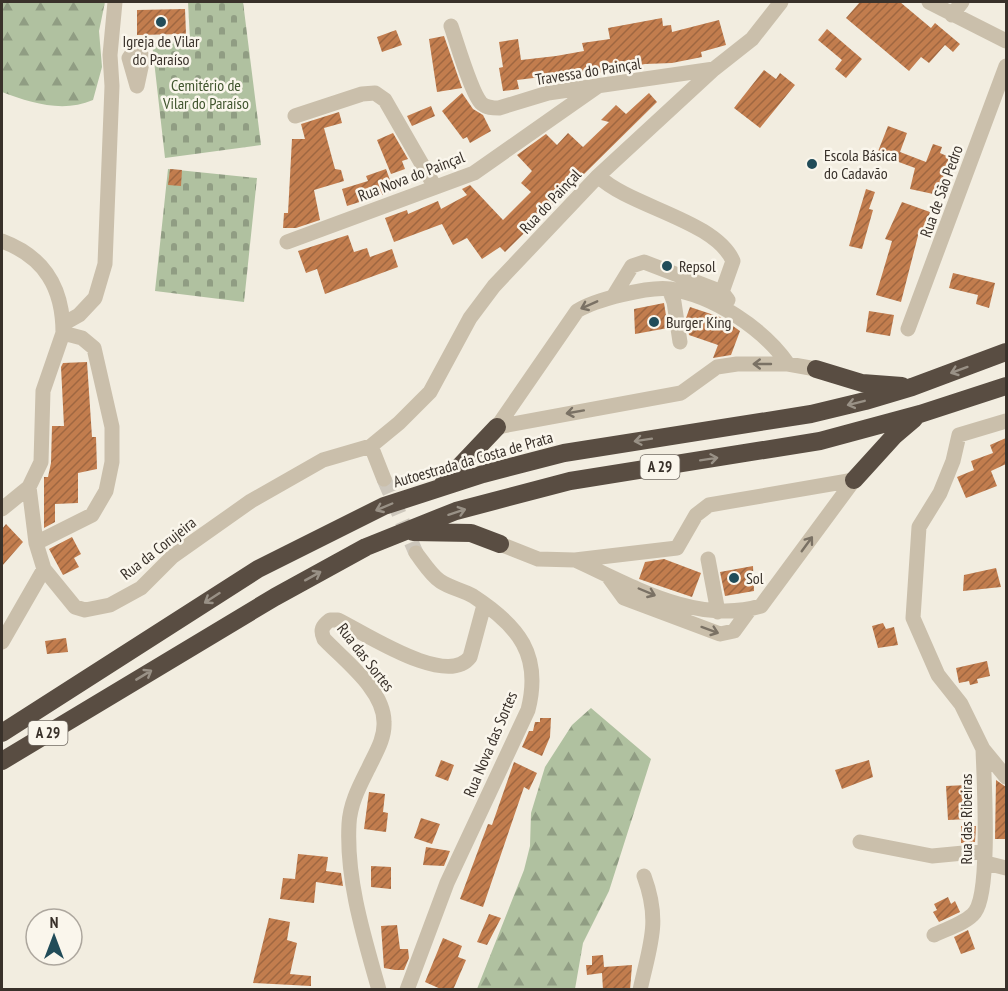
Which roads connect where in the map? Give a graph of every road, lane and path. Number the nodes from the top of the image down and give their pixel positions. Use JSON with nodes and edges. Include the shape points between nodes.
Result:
{"nodes":[{"id":1,"x":115,"y":2,"type":"edge"},
{"id":2,"x":781,"y":2,"type":"edge"},
{"id":3,"x":929,"y":2,"type":"edge"},
{"id":4,"x":962,"y":2,"type":"edge"},
{"id":5,"x":952,"y":15,"type":"junction"},
{"id":6,"x":451,"y":26,"type":"dead end"},
{"id":7,"x":1006,"y":41,"type":"edge"},
{"id":8,"x":1006,"y":66,"type":"edge"},
{"id":9,"x":714,"y":69,"type":"junction"},
{"id":10,"x":112,"y":86,"type":"junction"},
{"id":11,"x":137,"y":86,"type":"dead end"},
{"id":12,"x":598,"y":86,"type":"junction"},
{"id":13,"x":296,"y":116,"type":"dead end"},
{"id":14,"x":598,"y":176,"type":"junction"},
{"id":15,"x":435,"y":187,"type":"junction"},
{"id":16,"x":2,"y":241,"type":"edge"},
{"id":17,"x":287,"y":242,"type":"dead end"},
{"id":18,"x":669,"y":289,"type":"junction"},
{"id":19,"x":722,"y":292,"type":"junction"},
{"id":20,"x":613,"y":297,"type":"junction"},
{"id":21,"x":743,"y":319,"type":"junction"},
{"id":22,"x":908,"y":328,"type":"dead end"},
{"id":23,"x":63,"y":329,"type":"junction"},
{"id":24,"x":680,"y":342,"type":"dead end"},
{"id":25,"x":1006,"y":352,"type":"edge"},
{"id":26,"x":788,"y":364,"type":"junction"},
{"id":27,"x":816,"y":369,"type":"joint"},
{"id":28,"x":1006,"y":386,"type":"edge"},
{"id":29,"x":912,"y":387,"type":"junction"},
{"id":30,"x":920,"y":414,"type":"junction"},
{"id":31,"x":1006,"y":421,"type":"edge"},
{"id":32,"x":497,"y":427,"type":"junction"},
{"id":33,"x":371,"y":446,"type":"junction"},
{"id":34,"x":384,"y":479,"type":"tunnel mouth"},
{"id":35,"x":854,"y":480,"type":"junction"},
{"id":36,"x":29,"y":487,"type":"junction"},
{"id":37,"x":439,"y":487,"type":"junction"},
{"id":38,"x":2,"y":509,"type":"edge"},
{"id":39,"x":402,"y":531,"type":"junction"},
{"id":40,"x":36,"y":543,"type":"junction"},
{"id":41,"x":500,"y":544,"type":"joint"},
{"id":42,"x":416,"y":553,"type":"tunnel mouth"},
{"id":43,"x":708,"y":559,"type":"dead end"},
{"id":44,"x":574,"y":560,"type":"junction"},
{"id":45,"x":44,"y":569,"type":"junction"},
{"id":46,"x":606,"y":574,"type":"junction"},
{"id":47,"x":484,"y":605,"type":"junction"},
{"id":48,"x":750,"y":609,"type":"junction"},
{"id":49,"x":718,"y":612,"type":"junction"},
{"id":50,"x":2,"y":642,"type":"edge"},
{"id":51,"x":2,"y":733,"type":"edge"},
{"id":52,"x":983,"y":749,"type":"junction"},
{"id":53,"x":2,"y":761,"type":"edge"},
{"id":54,"x":1006,"y":777,"type":"edge"},
{"id":55,"x":860,"y":842,"type":"dead end"},
{"id":56,"x":985,"y":857,"type":"junction"},
{"id":57,"x":1006,"y":868,"type":"edge"},
{"id":58,"x":644,"y":876,"type":"dead end"},
{"id":59,"x":934,"y":935,"type":"dead end"},
{"id":60,"x":379,"y":990,"type":"edge"},
{"id":61,"x":407,"y":990,"type":"edge"},
{"id":62,"x":640,"y":990,"type":"edge"}],
"edges":[{"from":1,"to":10,"type":"street","via":[[110,55]]},
{"from":2,"to":9,"type":"street","name":"Rua do Painçal","via":[[752,39]]},
{"from":3,"to":5,"type":"street"},
{"from":4,"to":5,"type":"street"},
{"from":5,"to":7,"type":"street"},
{"from":6,"to":12,"type":"street","name":"Travessa do Painçal","via":[[484,105],[499,108],[548,93]]},
{"from":8,"to":22,"type":"street","name":"Rua de São Pedro"},
{"from":9,"to":12,"type":"street","name":"Travessa do Painçal"},
{"from":9,"to":14,"type":"street","name":"Rua do Painçal"},
{"from":10,"to":11,"type":"street"},
{"from":10,"to":23,"type":"street","via":[[102,279],[95,298]]},
{"from":12,"to":15,"type":"street","name":"Rua Nova do Painçal","via":[[474,173]]},
{"from":13,"to":15,"type":"street","via":[[375,93],[385,100]]},
{"from":14,"to":19,"type":"street","via":[[610,188],[678,216],[728,249],[733,261]]},
{"from":14,"to":33,"type":"street","name":"Rua do Painçal","via":[[494,286],[470,318],[430,392]]},
{"from":15,"to":17,"type":"street","name":"Rua Nova do Painçal"},
{"from":16,"to":23,"type":"street","name":"Rua da Corujeira","via":[[34,260],[53,280]]},
{"from":18,"to":20,"type":"street"},
{"from":18,"to":21,"type":"street"},
{"from":18,"to":24,"type":"street"},
{"from":19,"to":20,"type":"street","via":[[644,262],[632,266]]},
{"from":19,"to":21,"type":"street"},
{"from":20,"to":32,"type":"street","one_way":true,"via":[[577,311]]},
{"from":21,"to":26,"type":"street","via":[[773,342]]},
{"from":23,"to":36,"type":"street","name":"Rua da Corujeira","via":[[43,391],[40,462]]},
{"from":23,"to":40,"type":"street","via":[[94,348],[112,427],[112,462],[106,491],[92,515]]},
{"from":25,"to":29,"type":"highway","name":"Autoestrada da Costa de Prata","number":"A 29","one_way":true},
{"from":26,"to":27,"type":"street"},
{"from":26,"to":32,"type":"street","one_way":true,"via":[[717,367],[681,393]]},
{"from":27,"to":29,"type":"highway","via":[[862,382]]},
{"from":28,"to":30,"type":"highway","number":"A 29"},
{"from":29,"to":37,"type":"highway","name":"Autoestrada da Costa de Prata","number":"A 29","one_way":true,"via":[[812,414],[564,453]]},
{"from":30,"to":35,"type":"highway","via":[[894,435]]},
{"from":39,"to":30,"type":"highway","number":"A 29","one_way":true,"via":[[456,511],[570,481],[820,441]]},
{"from":31,"to":52,"type":"street","via":[[959,435],[940,494],[919,527],[913,618],[938,675],[961,704]]},
{"from":32,"to":37,"type":"highway"},
{"from":33,"to":34,"type":"street"},
{"from":33,"to":45,"type":"street","name":"Rua da Corujeira","via":[[323,460],[251,501],[173,556],[141,588],[110,605],[85,610],[75,607]]},
{"from":35,"to":44,"type":"street","via":[[709,506],[696,515],[677,548]]},
{"from":48,"to":35,"type":"street","one_way":true,"via":[[761,606]]},
{"from":36,"to":38,"type":"street"},
{"from":36,"to":40,"type":"street","name":"Rua da Corujeira"},
{"from":37,"to":51,"type":"highway","name":"Autoestrada da Costa de Prata","number":"A 29","one_way":true,"via":[[384,506],[258,568]]},
{"from":39,"to":41,"type":"highway","via":[[471,533]]},
{"from":53,"to":39,"type":"highway","number":"A 29","one_way":true,"via":[[275,597]]},
{"from":40,"to":45,"type":"street","name":"Rua da Corujeira"},
{"from":41,"to":44,"type":"street","via":[[538,559]]},
{"from":42,"to":47,"type":"street","name":"Rua Nova das Sortes","via":[[439,580]]},
{"from":43,"to":49,"type":"street"},
{"from":44,"to":46,"type":"street"},
{"from":45,"to":50,"type":"street"},
{"from":46,"to":48,"type":"street","one_way":true,"via":[[624,598],[720,634],[734,631]]},
{"from":46,"to":49,"type":"street","one_way":true,"via":[[653,595]]},
{"from":47,"to":60,"type":"street","name":"Rua das Sortes","via":[[470,657],[465,664],[456,666],[438,667],[422,662],[338,620],[323,625],[321,633],[373,692],[383,711],[383,735],[354,799],[349,823],[357,903]]},
{"from":47,"to":61,"type":"street","name":"Rua Nova das Sortes","via":[[502,618],[530,653],[533,688],[528,710],[447,883]]},
{"from":48,"to":49,"type":"street"},
{"from":52,"to":54,"type":"street","name":"Rua das Ribeiras"},
{"from":52,"to":56,"type":"street","name":"Rua das Ribeiras"},
{"from":55,"to":56,"type":"street","via":[[932,856]]},
{"from":56,"to":57,"type":"street"},
{"from":56,"to":59,"type":"street","name":"Rua das Ribeiras","via":[[975,912]]},
{"from":58,"to":62,"type":"street","via":[[655,916]]}]}
